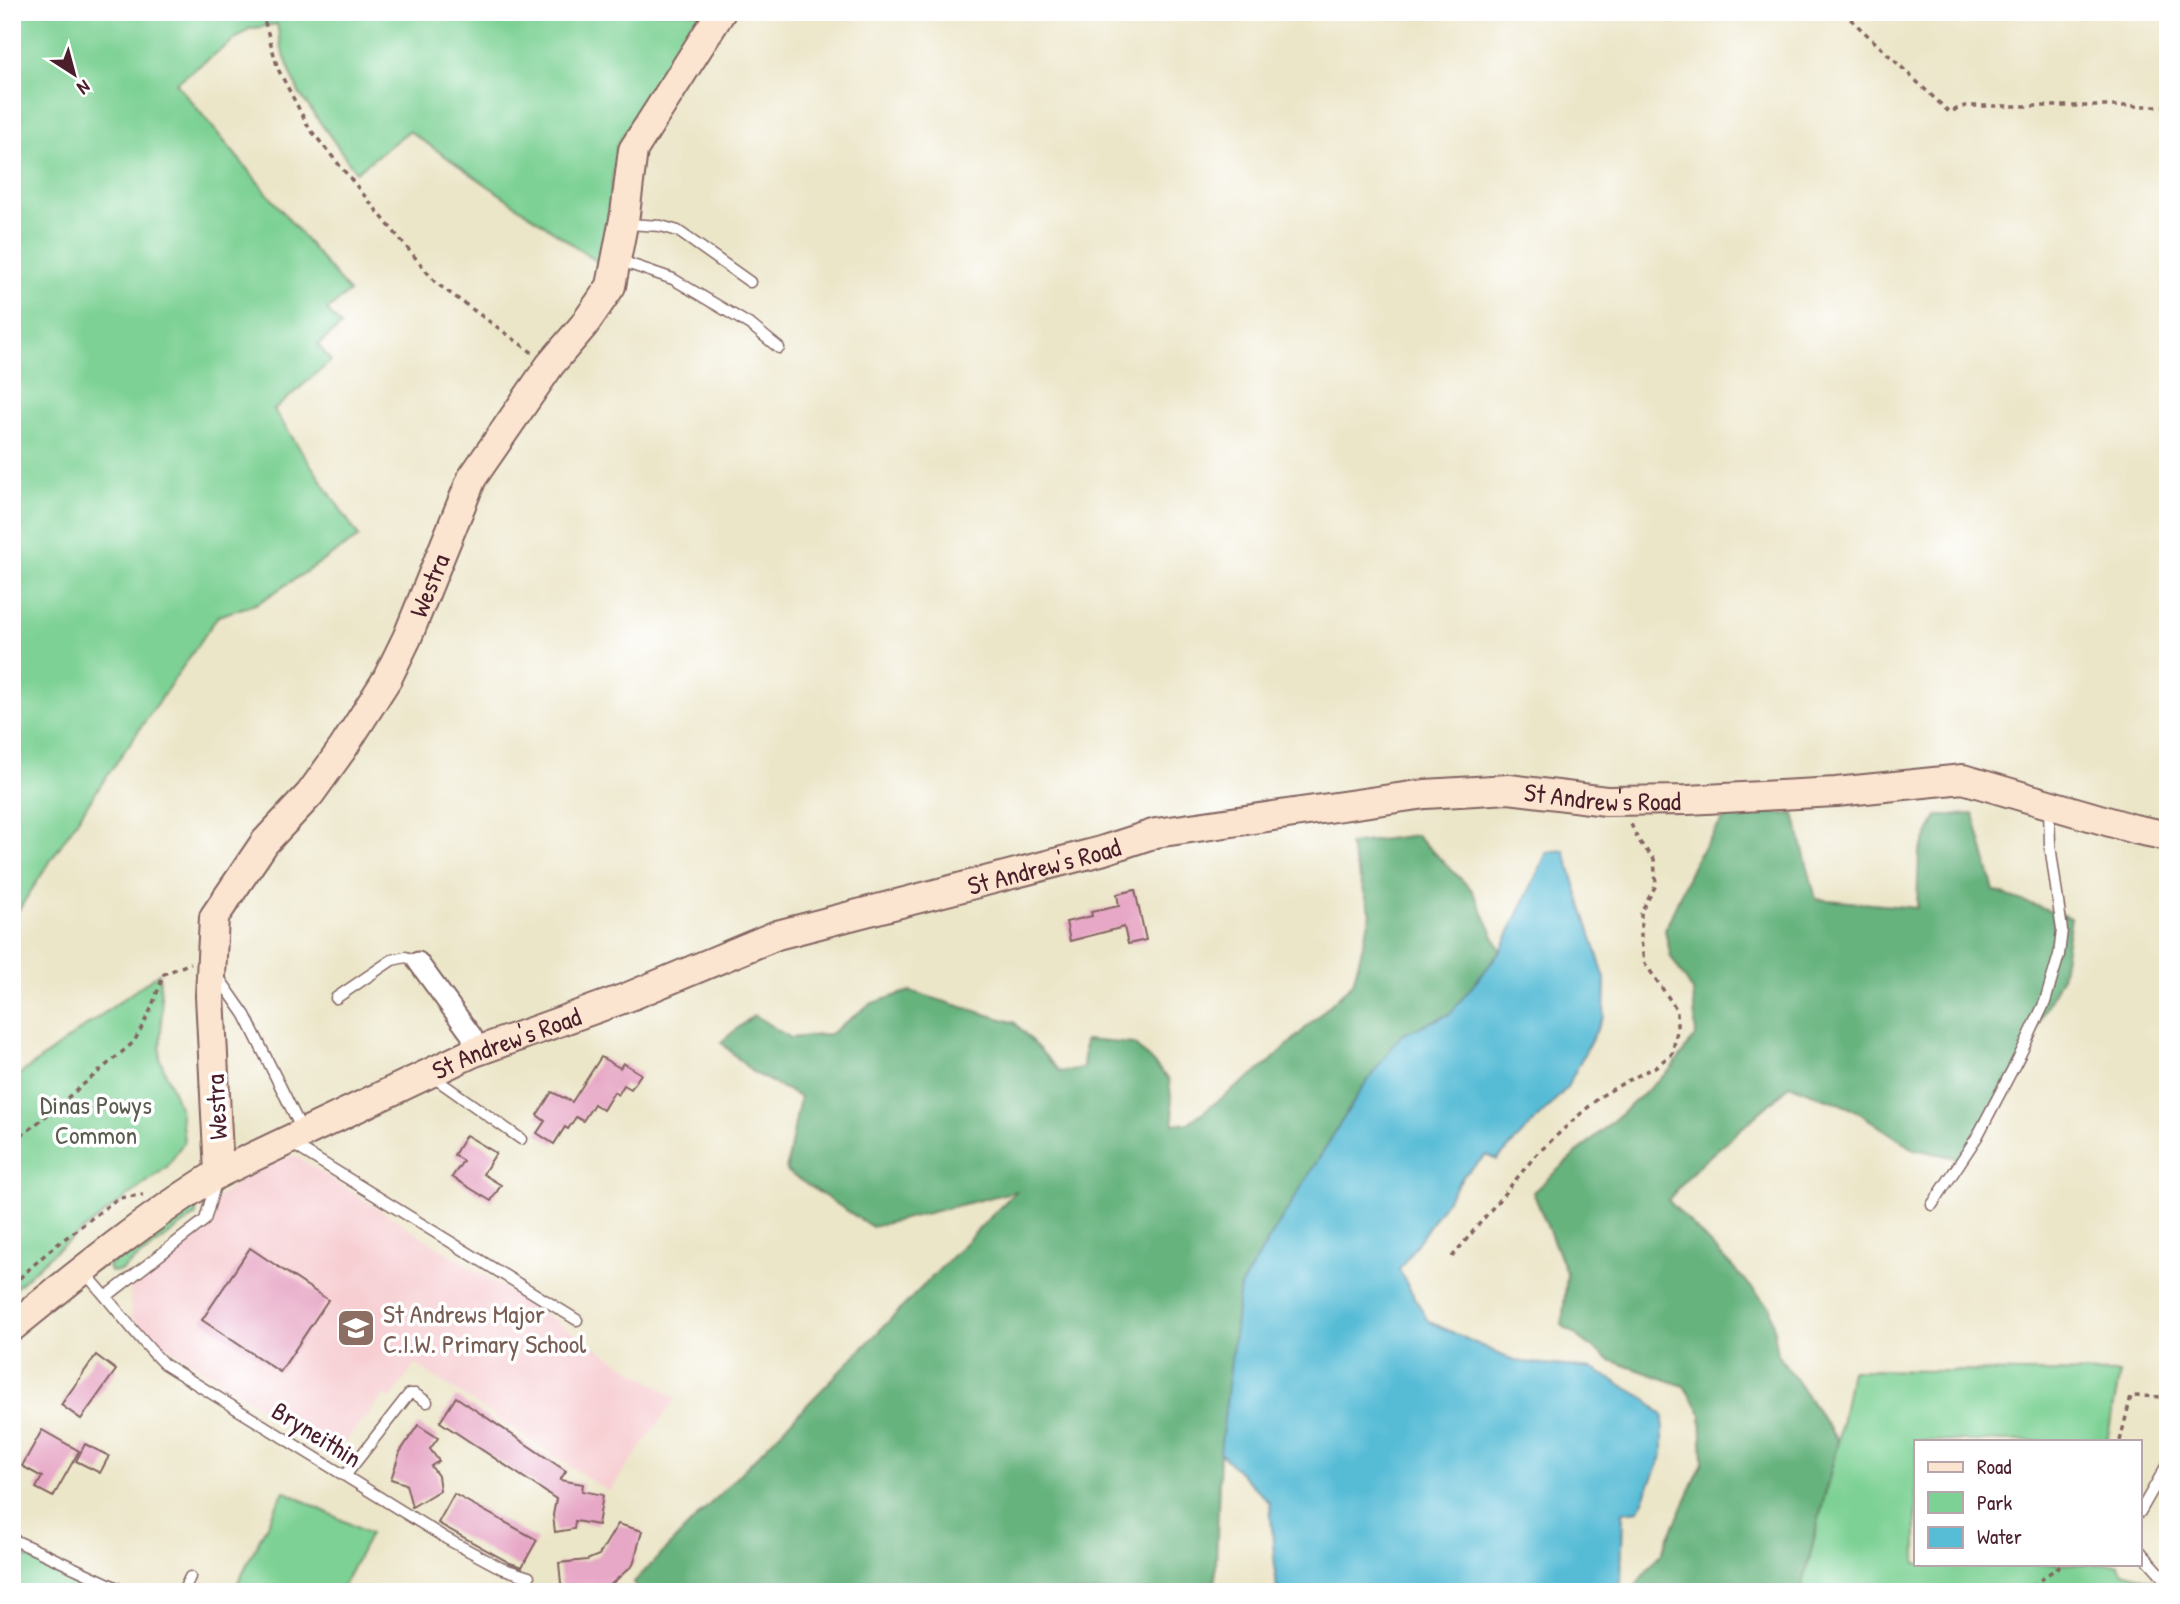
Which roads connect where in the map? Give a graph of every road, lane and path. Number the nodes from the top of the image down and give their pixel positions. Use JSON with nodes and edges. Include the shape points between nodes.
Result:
{"nodes":[{"id":1,"x":262,"y":12,"type":"edge"},
{"id":2,"x":721,"y":12,"type":"edge"},
{"id":3,"x":1843,"y":12,"type":"edge"},
{"id":4,"x":2168,"y":106,"type":"edge"},
{"id":5,"x":623,"y":224,"type":"junction"},
{"id":6,"x":616,"y":259,"type":"junction"},
{"id":7,"x":750,"y":282,"type":"dead end"},
{"id":8,"x":779,"y":348,"type":"dead end"},
{"id":9,"x":550,"y":365,"type":"junction"},
{"id":10,"x":1621,"y":801,"type":"junction"},
{"id":11,"x":2049,"y":803,"type":"junction"},
{"id":12,"x":2168,"y":836,"type":"edge"},
{"id":13,"x":211,"y":960,"type":"junction"},
{"id":14,"x":418,"y":962,"type":"joint"},
{"id":15,"x":336,"y":998,"type":"dead end"},
{"id":16,"x":472,"y":1053,"type":"junction"},
{"id":17,"x":428,"y":1074,"type":"junction"},
{"id":18,"x":295,"y":1138,"type":"junction"},
{"id":19,"x":521,"y":1139,"type":"dead end"},
{"id":20,"x":12,"y":1141,"type":"edge"},
{"id":21,"x":219,"y":1173,"type":"junction"},
{"id":22,"x":144,"y":1195,"type":"dead end"},
{"id":23,"x":1932,"y":1205,"type":"dead end"},
{"id":24,"x":1452,"y":1257,"type":"dead end"},
{"id":25,"x":83,"y":1270,"type":"junction"},
{"id":26,"x":12,"y":1285,"type":"edge"},
{"id":27,"x":107,"y":1296,"type":"junction"},
{"id":28,"x":577,"y":1320,"type":"dead end"},
{"id":29,"x":12,"y":1327,"type":"edge"},
{"id":30,"x":2168,"y":1397,"type":"edge"},
{"id":31,"x":427,"y":1402,"type":"dead end"},
{"id":32,"x":2120,"y":1440,"type":"edge"},
{"id":33,"x":2168,"y":1464,"type":"edge"},
{"id":34,"x":345,"y":1476,"type":"junction"},
{"id":35,"x":2142,"y":1509,"type":"edge"},
{"id":36,"x":12,"y":1539,"type":"edge"},
{"id":37,"x":2142,"y":1553,"type":"edge"},
{"id":38,"x":2059,"y":1566,"type":"edge"},
{"id":39,"x":190,"y":1577,"type":"dead end"},
{"id":40,"x":529,"y":1577,"type":"dead end"},
{"id":41,"x":2168,"y":1578,"type":"edge"},
{"id":42,"x":126,"y":1592,"type":"edge"},
{"id":43,"x":183,"y":1592,"type":"edge"},
{"id":44,"x":2024,"y":1592,"type":"edge"}],
"edges":[{"from":1,"to":9,"type":"path","via":[[278,69],[309,128],[436,283]]},
{"from":2,"to":5,"type":"street","name":"Westra","via":[[633,149]]},
{"from":3,"to":4,"type":"path","via":[[1949,111],[1965,106]]},
{"from":5,"to":6,"type":"street","name":"Westra"},
{"from":5,"to":7,"type":"lane","via":[[678,231]]},
{"from":6,"to":8,"type":"lane","via":[[673,279],[752,326]]},
{"from":6,"to":9,"type":"street","name":"Westra","via":[[611,286]]},
{"from":9,"to":13,"type":"street","name":"Westra","via":[[472,478],[387,679],[310,794],[265,842],[214,917]]},
{"from":10,"to":11,"type":"street","name":"St Andrew's Road","via":[[1823,793],[1962,779]]},
{"from":10,"to":16,"type":"street","name":"St Andrew's Road","via":[[1509,789],[1426,794],[1156,833],[777,935],[628,998]]},
{"from":10,"to":24,"type":"path","via":[[1638,840],[1654,859],[1656,885],[1642,912],[1641,940],[1644,962],[1676,1010],[1672,1054],[1656,1068],[1601,1096],[1569,1124],[1536,1155]]},
{"from":11,"to":12,"type":"street","name":"St Andrew's Road"},
{"from":11,"to":23,"type":"lane","via":[[2062,930],[2059,955],[2045,1002],[2020,1055],[1955,1173]]},
{"from":13,"to":18,"type":"lane","via":[[245,1015]]},
{"from":13,"to":20,"type":"path","via":[[164,974],[134,1042]]},
{"from":13,"to":21,"type":"street","name":"Westra"},
{"from":14,"to":15,"type":"lane","via":[[406,957],[392,960]]},
{"from":14,"to":16,"type":"street","via":[[472,1036]]},
{"from":16,"to":17,"type":"street","name":"St Andrew's Road"},
{"from":17,"to":18,"type":"street","name":"St Andrew's Road"},
{"from":17,"to":19,"type":"lane"},
{"from":18,"to":21,"type":"street","name":"St Andrew's Road"},
{"from":18,"to":28,"type":"lane"},
{"from":21,"to":25,"type":"street","name":"St Andrew's Road"},
{"from":21,"to":27,"type":"lane","via":[[205,1220]]},
{"from":22,"to":26,"type":"path","via":[[118,1198]]},
{"from":25,"to":27,"type":"lane","name":"Bryneithin"},
{"from":25,"to":29,"type":"street","name":"St Andrew's Road"},
{"from":27,"to":34,"type":"lane","name":"Bryneithin","via":[[134,1335],[164,1364]]},
{"from":30,"to":32,"type":"path","via":[[2131,1396]]},
{"from":31,"to":34,"type":"lane","via":[[409,1394]]},
{"from":33,"to":35,"type":"lane"},
{"from":34,"to":40,"type":"lane","name":"Bryneithin","via":[[447,1539],[501,1568]]},
{"from":36,"to":42,"type":"lane"},
{"from":37,"to":41,"type":"lane"},
{"from":38,"to":44,"type":"path"},
{"from":39,"to":43,"type":"lane"}]}
